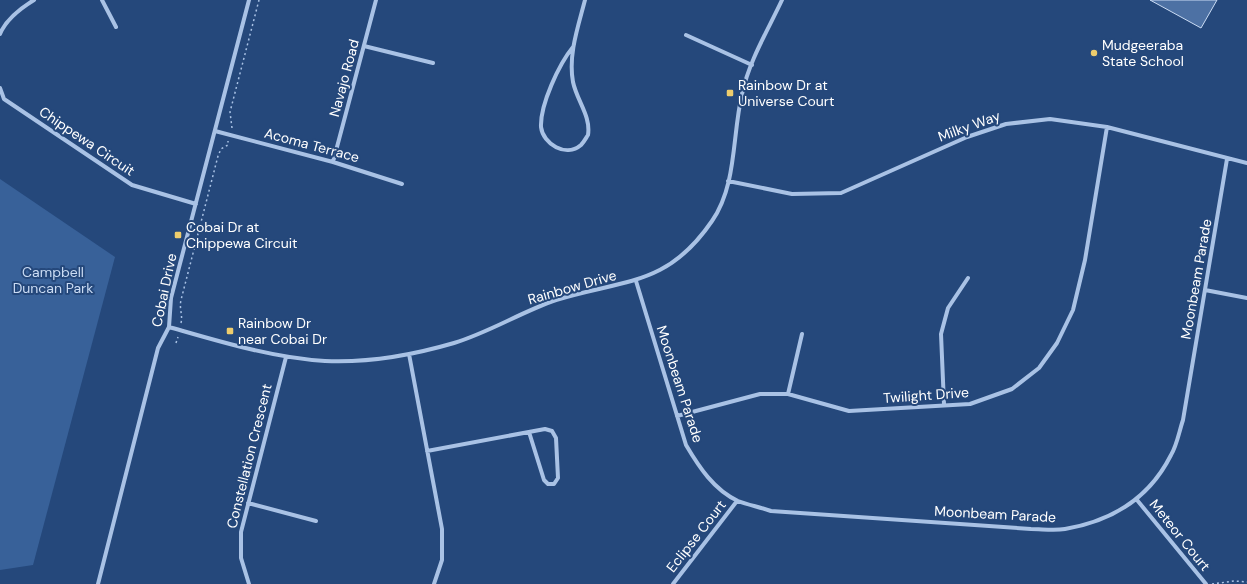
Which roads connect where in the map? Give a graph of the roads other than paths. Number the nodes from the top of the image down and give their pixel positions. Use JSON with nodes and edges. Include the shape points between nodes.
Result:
{"nodes":[{"id":1,"x":34,"y":0,"type":"edge"},
{"id":2,"x":102,"y":0,"type":"edge"},
{"id":3,"x":248,"y":0,"type":"edge"},
{"id":4,"x":376,"y":0,"type":"edge"},
{"id":5,"x":584,"y":0,"type":"edge"},
{"id":6,"x":782,"y":0,"type":"edge"},
{"id":7,"x":116,"y":27,"type":"dead end"},
{"id":8,"x":0,"y":34,"type":"edge"},
{"id":9,"x":686,"y":34,"type":"dead end"},
{"id":10,"x":364,"y":46,"type":"junction"},
{"id":11,"x":573,"y":47,"type":"junction"},
{"id":12,"x":433,"y":63,"type":"dead end"},
{"id":13,"x":752,"y":65,"type":"junction"},
{"id":14,"x":0,"y":88,"type":"edge"},
{"id":15,"x":1107,"y":127,"type":"junction"},
{"id":16,"x":215,"y":131,"type":"junction"},
{"id":17,"x":1227,"y":159,"type":"junction"},
{"id":18,"x":333,"y":162,"type":"junction"},
{"id":19,"x":1247,"y":163,"type":"edge"},
{"id":20,"x":728,"y":181,"type":"junction"},
{"id":21,"x":402,"y":184,"type":"dead end"},
{"id":22,"x":196,"y":204,"type":"junction"},
{"id":23,"x":968,"y":278,"type":"dead end"},
{"id":24,"x":636,"y":281,"type":"junction"},
{"id":25,"x":1205,"y":290,"type":"junction"},
{"id":26,"x":1247,"y":298,"type":"edge"},
{"id":27,"x":168,"y":327,"type":"junction"},
{"id":28,"x":802,"y":334,"type":"dead end"},
{"id":29,"x":409,"y":354,"type":"junction"},
{"id":30,"x":286,"y":357,"type":"junction"},
{"id":31,"x":788,"y":394,"type":"junction"},
{"id":32,"x":944,"y":404,"type":"junction"},
{"id":33,"x":677,"y":416,"type":"junction"},
{"id":34,"x":529,"y":432,"type":"junction"},
{"id":35,"x":427,"y":451,"type":"junction"},
{"id":36,"x":1137,"y":500,"type":"junction"},
{"id":37,"x":737,"y":501,"type":"junction"},
{"id":38,"x":248,"y":503,"type":"junction"},
{"id":39,"x":316,"y":521,"type":"dead end"},
{"id":40,"x":98,"y":584,"type":"edge"},
{"id":41,"x":249,"y":584,"type":"edge"},
{"id":42,"x":434,"y":584,"type":"edge"},
{"id":43,"x":673,"y":584,"type":"edge"},
{"id":44,"x":1206,"y":584,"type":"edge"}],
"edges":[{"from":1,"to":8,"type":"street","via":[[20,9],[2,28]]},
{"from":2,"to":7,"type":"street"},
{"from":3,"to":16,"type":"street","name":"Cobai Drive"},
{"from":4,"to":10,"type":"street","name":"Navajo Road"},
{"from":5,"to":11,"type":"street"},
{"from":6,"to":13,"type":"street","name":"Rainbow Drive"},
{"from":9,"to":13,"type":"street"},
{"from":10,"to":12,"type":"street"},
{"from":10,"to":18,"type":"street","name":"Navajo Road"},
{"from":11,"to":11,"type":"street","via":[[573,82],[589,127],[588,135],[580,145],[568,149],[552,146],[543,135],[541,127],[543,110],[566,55]]},
{"from":13,"to":20,"type":"street","name":"Rainbow Drive","via":[[742,96]]},
{"from":14,"to":22,"type":"street","name":"Chippewa Circuit","via":[[4,99],[132,185]]},
{"from":15,"to":17,"type":"street","name":"Milky Way"},
{"from":15,"to":20,"type":"street","name":"Milky Way","via":[[1050,119],[1006,124],[968,137],[841,192],[792,194]]},
{"from":15,"to":32,"type":"street","name":"Twilight Drive","via":[[1085,260],[1073,310],[1057,343],[1039,368],[1012,389],[970,404]]},
{"from":16,"to":18,"type":"street","name":"Acoma Terrace"},
{"from":16,"to":22,"type":"street","name":"Cobai Drive"},
{"from":17,"to":19,"type":"street","name":"Milky Way"},
{"from":17,"to":25,"type":"street","name":"Moonbeam Parade"},
{"from":18,"to":21,"type":"street","name":"Acoma Terrace"},
{"from":20,"to":24,"type":"street","name":"Rainbow Drive","via":[[713,219],[693,246],[662,270]]},
{"from":22,"to":27,"type":"street","name":"Cobai Drive","via":[[171,298]]},
{"from":23,"to":32,"type":"street","via":[[948,308],[941,334]]},
{"from":24,"to":29,"type":"street","name":"Rainbow Drive","via":[[554,301],[466,339]]},
{"from":24,"to":33,"type":"street","name":"Moonbeam Parade"},
{"from":25,"to":26,"type":"street"},
{"from":25,"to":36,"type":"street","name":"Moonbeam Parade","via":[[1183,420],[1172,454],[1157,478]]},
{"from":27,"to":30,"type":"street","name":"Rainbow Drive"},
{"from":27,"to":40,"type":"street","name":"Cobai Drive","via":[[158,348]]},
{"from":28,"to":31,"type":"street"},
{"from":29,"to":30,"type":"street","name":"Rainbow Drive","via":[[383,359],[340,361]]},
{"from":29,"to":35,"type":"street"},
{"from":30,"to":38,"type":"street","name":"Constellation Crescent"},
{"from":31,"to":32,"type":"street","name":"Twilight Drive","via":[[849,411]]},
{"from":31,"to":33,"type":"street","name":"Twilight Drive","via":[[760,394]]},
{"from":33,"to":37,"type":"street","name":"Moonbeam Parade","via":[[686,445],[698,465],[713,483]]},
{"from":34,"to":34,"type":"street","via":[[548,429],[554,434],[558,478],[554,484],[548,484],[544,480]]},
{"from":34,"to":35,"type":"street"},
{"from":35,"to":42,"type":"street","via":[[442,534],[442,560]]},
{"from":36,"to":37,"type":"street","name":"Moonbeam Parade","via":[[1104,520],[1064,529],[771,511]]},
{"from":36,"to":44,"type":"street","name":"Meteor Court"},
{"from":37,"to":43,"type":"street","name":"Eclipse Court"},
{"from":38,"to":39,"type":"street"},
{"from":38,"to":41,"type":"street","name":"Constellation Crescent","via":[[240,546]]}]}
